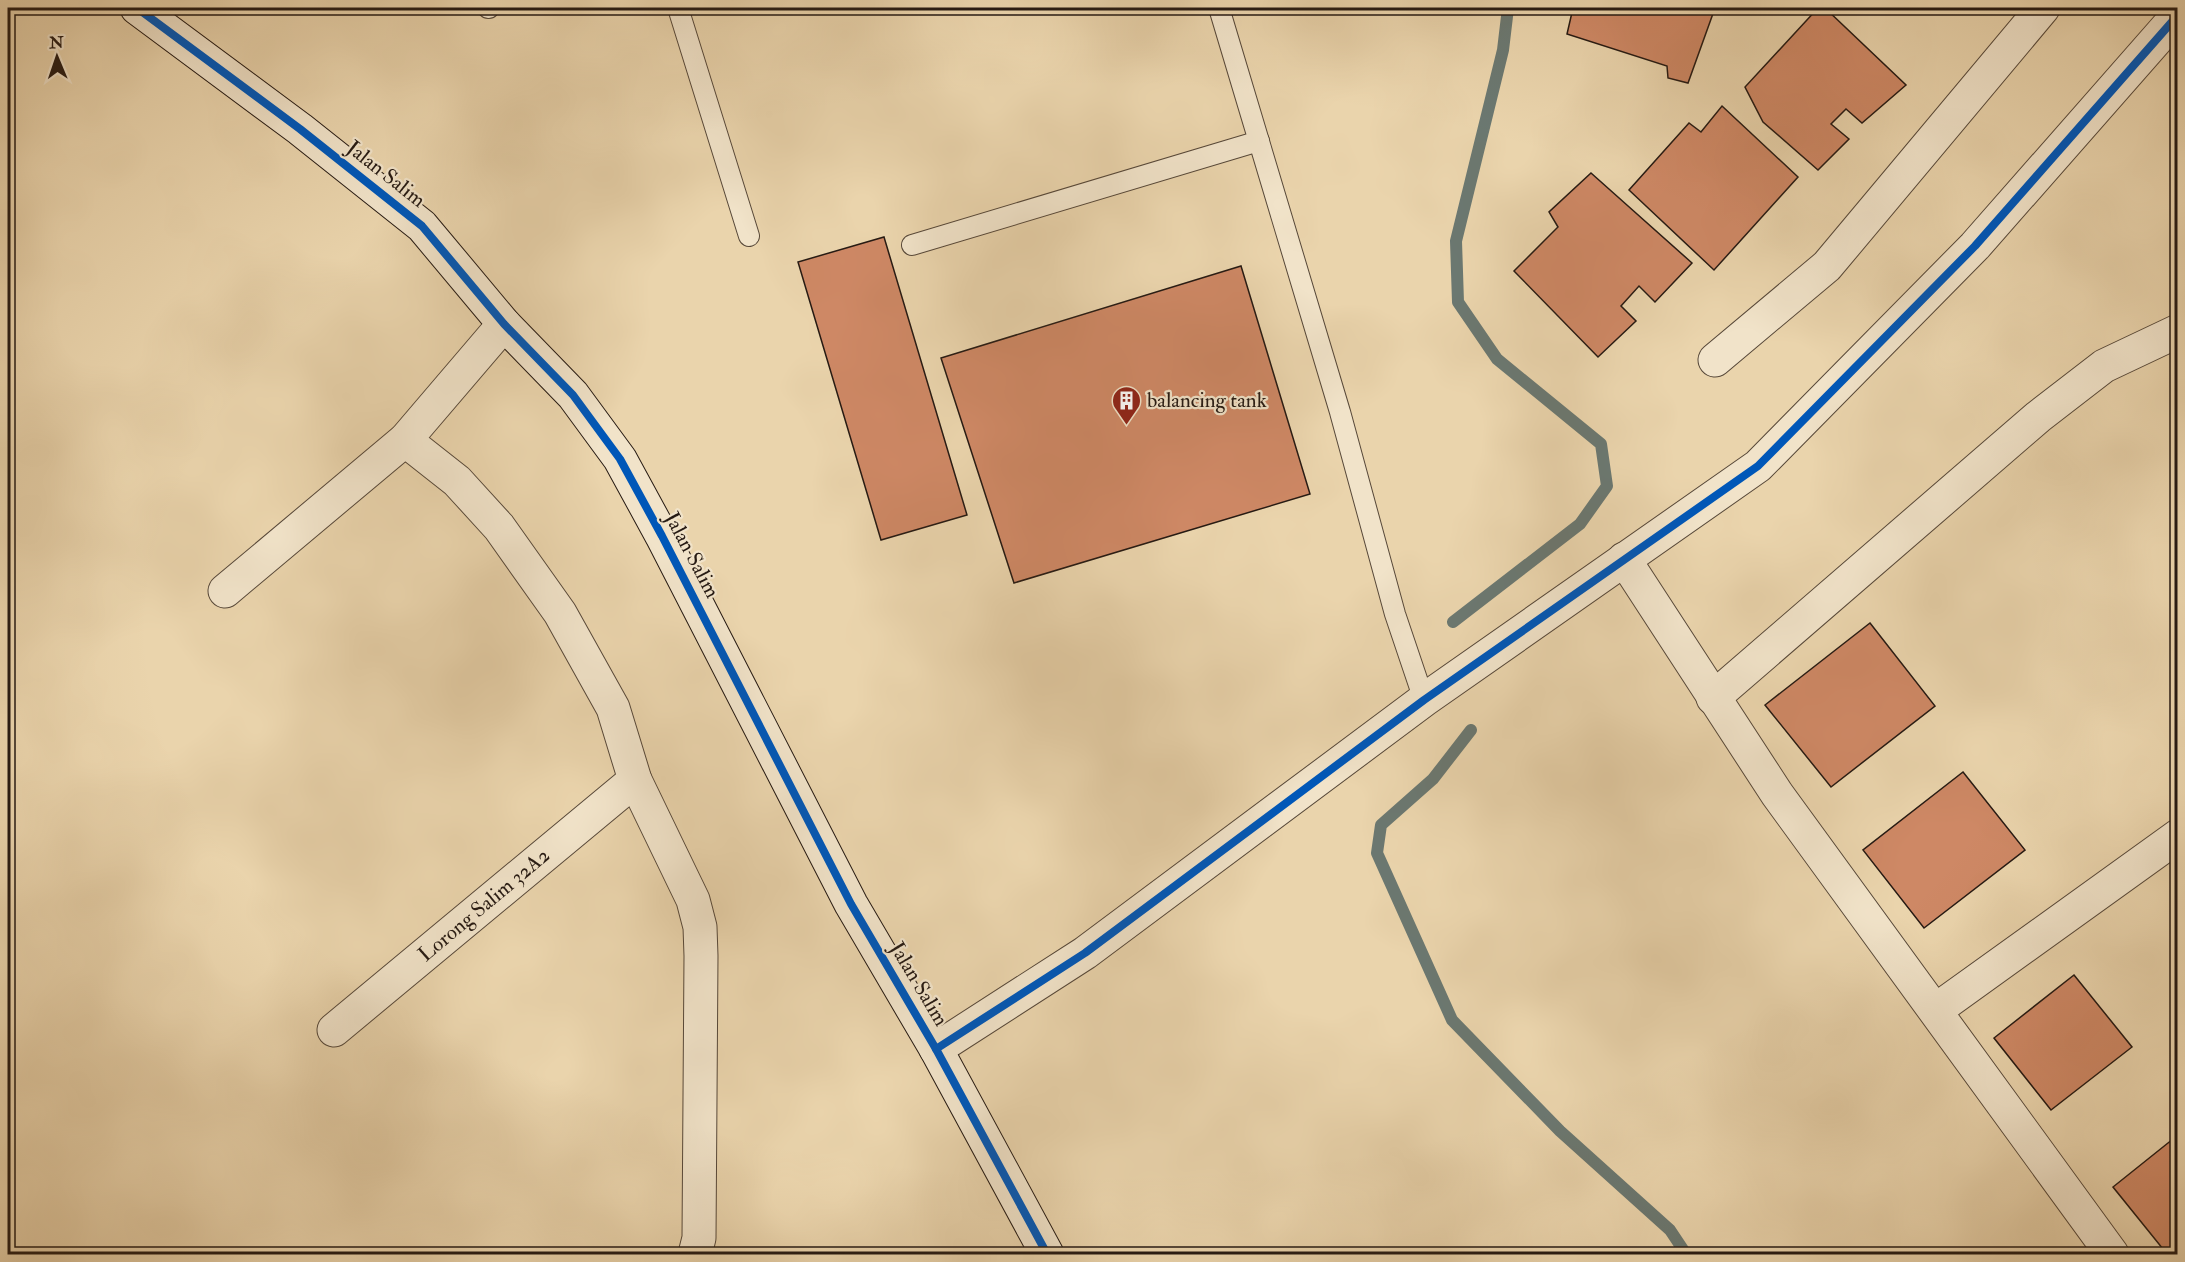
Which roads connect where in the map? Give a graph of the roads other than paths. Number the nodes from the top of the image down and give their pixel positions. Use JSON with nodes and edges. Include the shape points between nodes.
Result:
{"nodes":[{"id":1,"x":138,"y":8,"type":"edge"},
{"id":2,"x":678,"y":8,"type":"edge"},
{"id":3,"x":1219,"y":8,"type":"edge"},
{"id":4,"x":2027,"y":13,"type":"edge"},
{"id":5,"x":2178,"y":15,"type":"edge"},
{"id":6,"x":1259,"y":141,"type":"junction"},
{"id":7,"x":749,"y":236,"type":"dead end"},
{"id":8,"x":912,"y":245,"type":"dead end"},
{"id":9,"x":504,"y":324,"type":"junction"},
{"id":10,"x":2178,"y":332,"type":"edge"},
{"id":11,"x":1715,"y":360,"type":"dead end"},
{"id":12,"x":405,"y":440,"type":"junction"},
{"id":13,"x":1624,"y":559,"type":"junction"},
{"id":14,"x":225,"y":591,"type":"dead end"},
{"id":15,"x":1713,"y":698,"type":"junction"},
{"id":16,"x":1424,"y":700,"type":"junction"},
{"id":17,"x":635,"y":780,"type":"junction"},
{"id":18,"x":2178,"y":836,"type":"edge"},
{"id":19,"x":1936,"y":1010,"type":"junction"},
{"id":20,"x":334,"y":1030,"type":"dead end"},
{"id":21,"x":936,"y":1049,"type":"junction"},
{"id":22,"x":695,"y":1254,"type":"edge"},
{"id":23,"x":1047,"y":1254,"type":"edge"},
{"id":24,"x":2112,"y":1254,"type":"edge"}],
"edges":[{"from":1,"to":9,"type":"street","name":"Jalan Salim","via":[[422,226]]},
{"from":2,"to":7,"type":"lane"},
{"from":3,"to":6,"type":"lane"},
{"from":4,"to":11,"type":"street","via":[[1827,266]]},
{"from":5,"to":13,"type":"street","via":[[1975,246],[1758,466]]},
{"from":6,"to":8,"type":"lane"},
{"from":6,"to":16,"type":"lane","via":[[1395,614]]},
{"from":9,"to":12,"type":"street"},
{"from":9,"to":21,"type":"street","name":"Jalan Salim","via":[[573,395],[620,459],[851,904]]},
{"from":10,"to":15,"type":"street","via":[[2104,366],[2038,417]]},
{"from":12,"to":14,"type":"street"},
{"from":12,"to":17,"type":"street","via":[[457,481],[499,527],[560,613],[613,708]]},
{"from":13,"to":15,"type":"street"},
{"from":13,"to":16,"type":"street"},
{"from":15,"to":19,"type":"street","via":[[1777,794]]},
{"from":16,"to":21,"type":"street","via":[[1084,953]]},
{"from":17,"to":20,"type":"street","name":"Lorong Salim 32A2"},
{"from":17,"to":22,"type":"street","via":[[693,900],[700,927],[703,1037],[699,1238]]},
{"from":18,"to":19,"type":"street"},
{"from":19,"to":24,"type":"street"},
{"from":21,"to":23,"type":"street","name":"Jalan Salim"}]}
